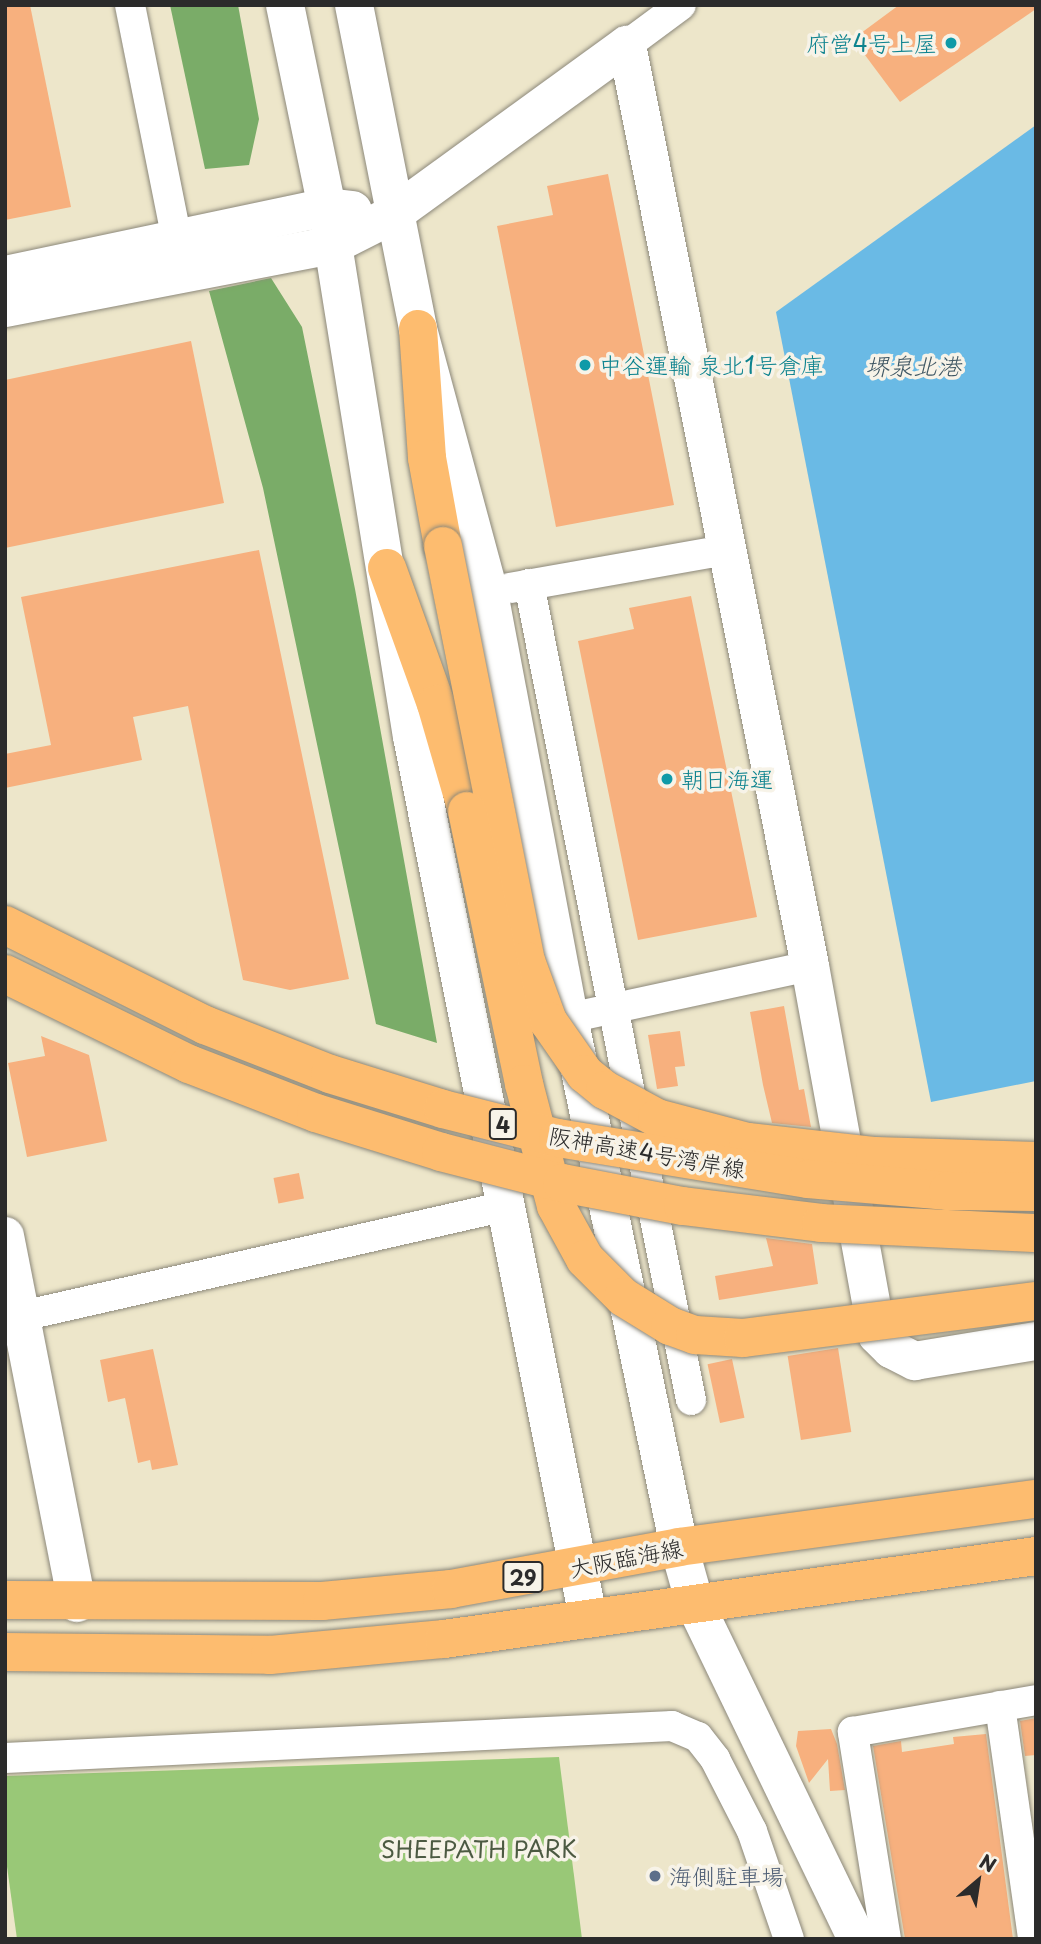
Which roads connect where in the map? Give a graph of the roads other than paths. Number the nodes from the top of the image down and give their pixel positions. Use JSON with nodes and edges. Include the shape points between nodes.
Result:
{"nodes":[{"id":1,"x":130,"y":5,"type":"edge"},
{"id":2,"x":285,"y":5,"type":"edge"},
{"id":3,"x":354,"y":5,"type":"edge"},
{"id":4,"x":681,"y":5,"type":"edge"},
{"id":5,"x":627,"y":46,"type":"junction"},
{"id":6,"x":327,"y":207,"type":"junction"},
{"id":7,"x":394,"y":214,"type":"junction"},
{"id":8,"x":177,"y":241,"type":"junction"},
{"id":9,"x":333,"y":245,"type":"junction"},
{"id":10,"x":5,"y":275,"type":"edge"},
{"id":11,"x":5,"y":308,"type":"edge"},
{"id":12,"x":418,"y":329,"type":"junction"},
{"id":13,"x":726,"y":550,"type":"junction"},
{"id":14,"x":387,"y":568,"type":"junction"},
{"id":15,"x":529,"y":584,"type":"junction"},
{"id":16,"x":489,"y":593,"type":"junction"},
{"id":17,"x":5,"y":925,"type":"edge"},
{"id":18,"x":810,"y":966,"type":"junction"},
{"id":19,"x":5,"y":974,"type":"edge"},
{"id":20,"x":614,"y":1008,"type":"junction"},
{"id":21,"x":569,"y":1018,"type":"junction"},
{"id":22,"x":1036,"y":1161,"type":"edge"},
{"id":23,"x":1036,"y":1192,"type":"edge"},
{"id":24,"x":507,"y":1206,"type":"junction"},
{"id":25,"x":1036,"y":1233,"type":"edge"},
{"id":26,"x":5,"y":1236,"type":"edge"},
{"id":27,"x":1036,"y":1301,"type":"edge"},
{"id":28,"x":22,"y":1316,"type":"junction"},
{"id":29,"x":1036,"y":1341,"type":"edge"},
{"id":30,"x":691,"y":1400,"type":"dead end"},
{"id":31,"x":1036,"y":1499,"type":"edge"},
{"id":32,"x":679,"y":1547,"type":"junction"},
{"id":33,"x":1036,"y":1556,"type":"edge"},
{"id":34,"x":579,"y":1567,"type":"junction"},
{"id":35,"x":5,"y":1600,"type":"edge"},
{"id":36,"x":77,"y":1602,"type":"junction"},
{"id":37,"x":695,"y":1604,"type":"junction"},
{"id":38,"x":588,"y":1618,"type":"junction"},
{"id":39,"x":5,"y":1652,"type":"edge"},
{"id":40,"x":1036,"y":1700,"type":"edge"},
{"id":41,"x":1000,"y":1706,"type":"junction"},
{"id":42,"x":5,"y":1758,"type":"edge"},
{"id":43,"x":789,"y":1939,"type":"edge"},
{"id":44,"x":857,"y":1939,"type":"edge"},
{"id":45,"x":886,"y":1939,"type":"edge"},
{"id":46,"x":1032,"y":1939,"type":"edge"}],
"edges":[{"from":1,"to":8,"type":"street"},
{"from":2,"to":6,"type":"street"},
{"from":3,"to":7,"type":"street"},
{"from":4,"to":5,"type":"street"},
{"from":5,"to":7,"type":"street"},
{"from":5,"to":13,"type":"street"},
{"from":6,"to":7,"type":"street"},
{"from":6,"to":8,"type":"street"},
{"from":6,"to":9,"type":"street"},
{"from":7,"to":9,"type":"street"},
{"from":7,"to":12,"type":"street"},
{"from":8,"to":10,"type":"street"},
{"from":9,"to":11,"type":"street"},
{"from":9,"to":14,"type":"street"},
{"from":12,"to":16,"type":"street"},
{"from":12,"to":22,"type":"main road","bridge":true,"via":[[426,458],[526,961],[548,1021],[585,1074],[657,1118],[748,1142],[875,1156]]},
{"from":13,"to":15,"type":"street"},
{"from":13,"to":18,"type":"street"},
{"from":14,"to":24,"type":"street","via":[[412,737]]},
{"from":14,"to":27,"type":"main road","bridge":true,"via":[[436,704],[467,811],[524,1084],[556,1206],[585,1259],[623,1297],[670,1326],[695,1335],[743,1338]]},
{"from":15,"to":16,"type":"street"},
{"from":15,"to":20,"type":"street"},
{"from":16,"to":21,"type":"street"},
{"from":17,"to":23,"type":"main road","name":"阪神高速4号湾岸線","number":"4","bridge":true,"via":[[205,1025],[330,1074],[443,1109],[585,1143],[808,1179],[948,1191]]},
{"from":18,"to":20,"type":"street"},
{"from":18,"to":29,"type":"street","via":[[877,1335],[891,1349],[915,1361]]},
{"from":19,"to":25,"type":"main road","name":"阪神高速4号湾岸線","number":"4","bridge":true,"via":[[189,1064],[316,1113],[562,1183],[683,1206],[821,1223]]},
{"from":20,"to":21,"type":"street"},
{"from":20,"to":30,"type":"street"},
{"from":21,"to":32,"type":"street"},
{"from":24,"to":28,"type":"street"},
{"from":24,"to":34,"type":"street"},
{"from":26,"to":28,"type":"street"},
{"from":28,"to":36,"type":"street"},
{"from":31,"to":32,"type":"main road","name":"大阪臨海線","number":"29"},
{"from":32,"to":34,"type":"main road","name":"大阪臨海線","number":"29"},
{"from":32,"to":37,"type":"street"},
{"from":33,"to":37,"type":"main road","number":"29"},
{"from":34,"to":36,"type":"main road","name":"大阪臨海線","number":"29","via":[[451,1589],[323,1601]]},
{"from":34,"to":38,"type":"street"},
{"from":35,"to":36,"type":"main road","name":"大阪臨海線","number":"29"},
{"from":37,"to":38,"type":"main road","number":"29"},
{"from":37,"to":44,"type":"street"},
{"from":38,"to":39,"type":"main road","number":"29","via":[[444,1639],[270,1655]]},
{"from":40,"to":41,"type":"street"},
{"from":41,"to":45,"type":"street","via":[[853,1732]]},
{"from":41,"to":46,"type":"street"},
{"from":42,"to":43,"type":"street","via":[[672,1726],[698,1737],[715,1759],[752,1831]]}]}
